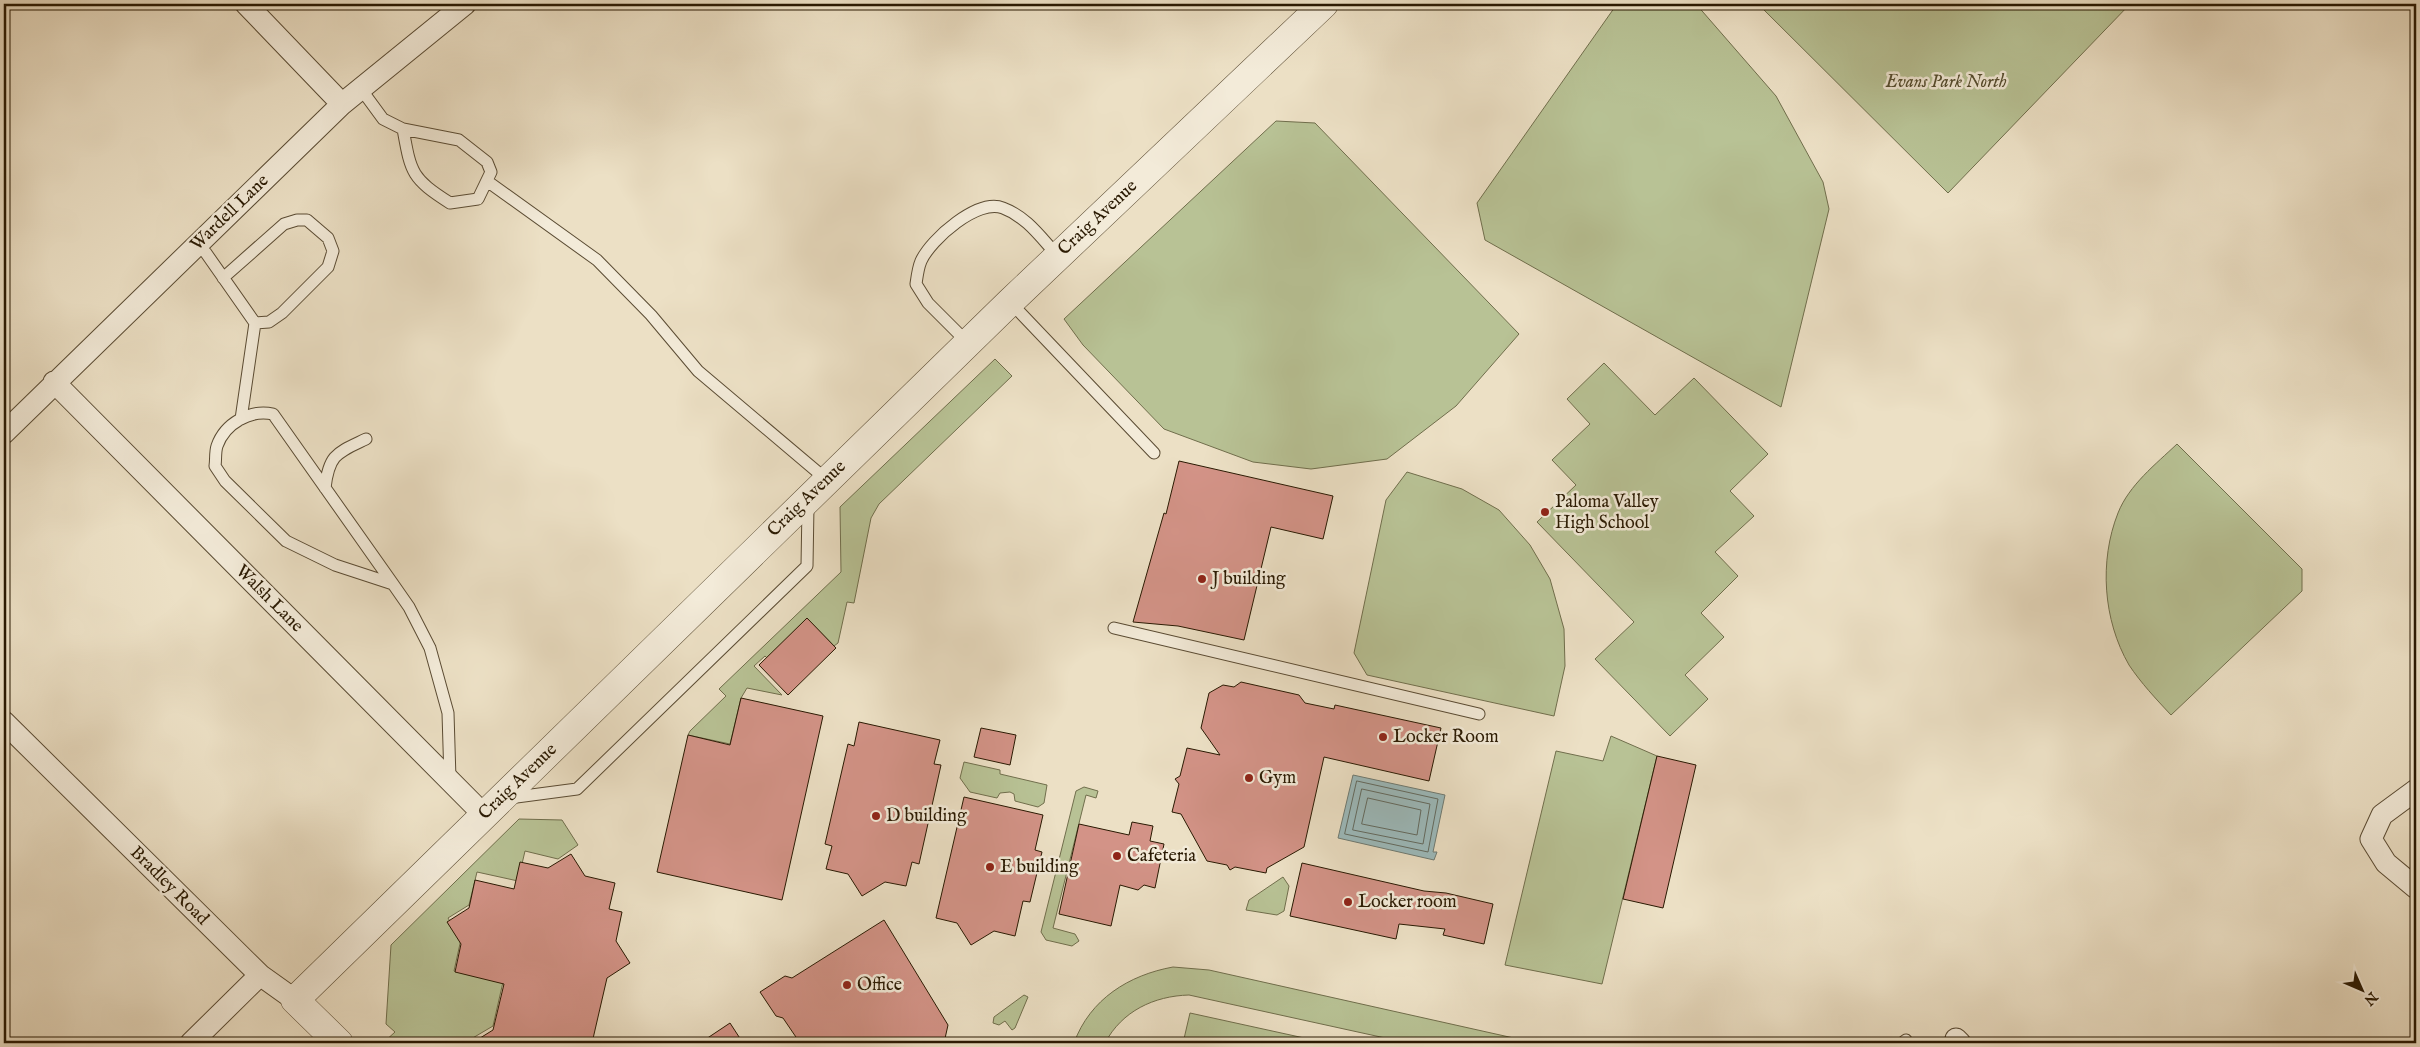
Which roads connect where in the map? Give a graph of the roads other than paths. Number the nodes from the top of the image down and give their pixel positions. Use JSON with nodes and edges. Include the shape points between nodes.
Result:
{"nodes":[{"id":1,"x":246,"y":4,"type":"edge"},
{"id":2,"x":465,"y":4,"type":"edge"},
{"id":3,"x":1324,"y":4,"type":"edge"},
{"id":4,"x":361,"y":89,"type":"junction"},
{"id":5,"x":342,"y":104,"type":"junction"},
{"id":6,"x":403,"y":128,"type":"junction"},
{"id":7,"x":487,"y":181,"type":"junction"},
{"id":8,"x":197,"y":244,"type":"junction"},
{"id":9,"x":1058,"y":256,"type":"junction"},
{"id":10,"x":224,"y":278,"type":"junction"},
{"id":11,"x":1010,"y":302,"type":"junction"},
{"id":12,"x":255,"y":323,"type":"junction"},
{"id":13,"x":968,"y":343,"type":"junction"},
{"id":14,"x":54,"y":382,"type":"junction"},
{"id":15,"x":242,"y":419,"type":"junction"},
{"id":16,"x":4,"y":433,"type":"edge"},
{"id":17,"x":366,"y":439,"type":"dead end"},
{"id":18,"x":1154,"y":453,"type":"dead end"},
{"id":19,"x":827,"y":480,"type":"junction"},
{"id":20,"x":325,"y":488,"type":"junction"},
{"id":21,"x":808,"y":499,"type":"junction"},
{"id":22,"x":393,"y":584,"type":"junction"},
{"id":23,"x":1114,"y":628,"type":"dead end"},
{"id":24,"x":1479,"y":714,"type":"dead end"},
{"id":25,"x":4,"y":722,"type":"edge"},
{"id":26,"x":450,"y":781,"type":"junction"},
{"id":27,"x":2416,"y":790,"type":"edge"},
{"id":28,"x":492,"y":807,"type":"junction"},
{"id":29,"x":2416,"y":888,"type":"edge"},
{"id":30,"x":260,"y":975,"type":"junction"},
{"id":31,"x":295,"y":1000,"type":"junction"},
{"id":32,"x":191,"y":1043,"type":"edge"},
{"id":33,"x":339,"y":1043,"type":"edge"}],
"edges":[{"from":1,"to":5,"type":"street"},
{"from":2,"to":4,"type":"street","name":"Wardell Lane"},
{"from":3,"to":9,"type":"street","name":"Craig Avenue"},
{"from":4,"to":5,"type":"street","name":"Wardell Lane"},
{"from":4,"to":6,"type":"lane","via":[[383,119]]},
{"from":5,"to":8,"type":"street","name":"Wardell Lane"},
{"from":6,"to":7,"type":"lane","via":[[459,140],[487,162],[491,172]]},
{"from":6,"to":7,"type":"lane","via":[[409,163],[422,185],[450,204],[478,199]]},
{"from":7,"to":19,"type":"lane","via":[[597,260],[651,315],[698,371]]},
{"from":8,"to":10,"type":"lane"},
{"from":8,"to":14,"type":"street","name":"Wardell Lane"},
{"from":9,"to":11,"type":"street","name":"Craig Avenue"},
{"from":9,"to":13,"type":"lane","via":[[1026,221],[1002,207],[974,210],[947,230],[920,261],[916,284],[928,303]]},
{"from":10,"to":12,"type":"lane"},
{"from":10,"to":12,"type":"lane","via":[[284,224],[307,220],[328,238],[333,251],[328,267],[282,314],[269,322]]},
{"from":11,"to":13,"type":"street","name":"Craig Avenue"},
{"from":11,"to":18,"type":"lane"},
{"from":12,"to":15,"type":"lane"},
{"from":13,"to":19,"type":"street","name":"Craig Avenue"},
{"from":14,"to":16,"type":"street","name":"Wardell Lane"},
{"from":14,"to":26,"type":"street","name":"Walsh Lane"},
{"from":15,"to":20,"type":"lane","via":[[260,411],[273,414]]},
{"from":15,"to":22,"type":"lane","via":[[226,429],[217,446],[215,466],[225,481],[286,541],[335,565]]},
{"from":17,"to":20,"type":"lane","via":[[339,453],[327,468]]},
{"from":19,"to":21,"type":"street","name":"Craig Avenue"},
{"from":20,"to":22,"type":"lane"},
{"from":21,"to":28,"type":"street","name":"Craig Avenue"},
{"from":21,"to":28,"type":"lane","via":[[806,566],[800,573],[576,789]]},
{"from":22,"to":26,"type":"lane","via":[[430,648],[448,713]]},
{"from":23,"to":24,"type":"lane"},
{"from":25,"to":30,"type":"street","name":"Bradley Road"},
{"from":26,"to":28,"type":"street","name":"Walsh Lane"},
{"from":27,"to":29,"type":"street","via":[[2382,814],[2371,839],[2386,863]]},
{"from":28,"to":31,"type":"street","name":"Craig Avenue"},
{"from":30,"to":31,"type":"street","name":"Bradley Road"},
{"from":30,"to":32,"type":"street"},
{"from":31,"to":33,"type":"street","name":"Bradley Road"}]}
